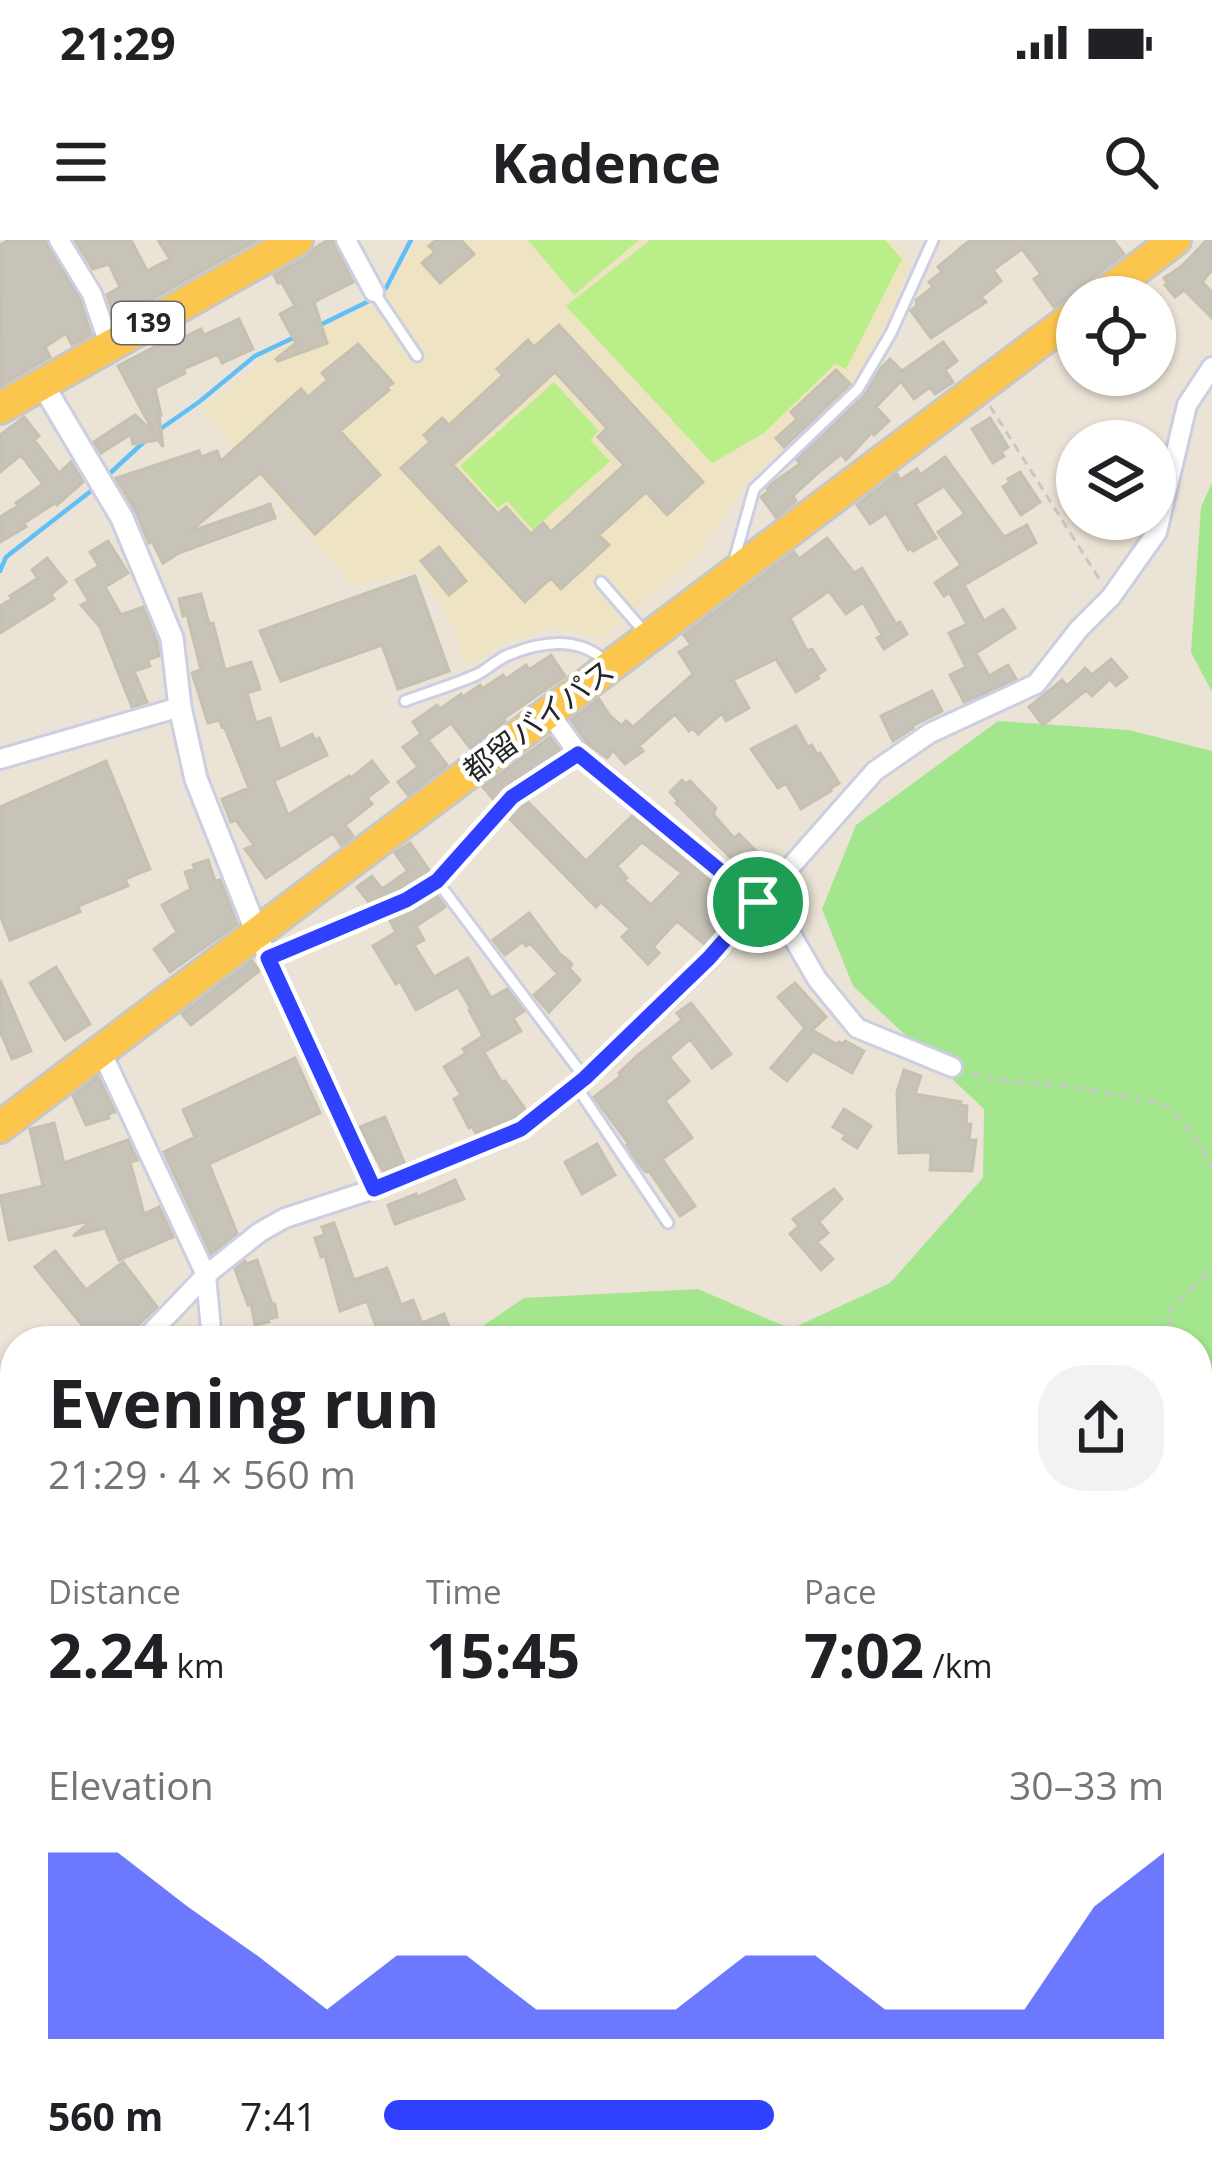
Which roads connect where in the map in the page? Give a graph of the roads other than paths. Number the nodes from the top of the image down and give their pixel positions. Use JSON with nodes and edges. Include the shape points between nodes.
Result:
{"nodes":[{"id":1,"x":59,"y":240,"type":"edge"},
{"id":2,"x":297,"y":240,"type":"edge"},
{"id":3,"x":346,"y":240,"type":"edge"},
{"id":4,"x":933,"y":240,"type":"edge"},
{"id":5,"x":1175,"y":240,"type":"edge"},
{"id":6,"x":1128,"y":276,"type":"edge"},
{"id":7,"x":376,"y":295,"type":"joint"},
{"id":8,"x":1056,"y":330,"type":"edge"},
{"id":9,"x":109,"y":344,"type":"junction"},
{"id":10,"x":417,"y":356,"type":"dead end"},
{"id":11,"x":1212,"y":367,"type":"edge"},
{"id":12,"x":43,"y":385,"type":"junction"},
{"id":13,"x":0,"y":408,"type":"edge"},
{"id":14,"x":731,"y":575,"type":"junction"},
{"id":15,"x":601,"y":582,"type":"dead end"},
{"id":16,"x":650,"y":638,"type":"junction"},
{"id":17,"x":611,"y":667,"type":"junction"},
{"id":18,"x":405,"y":701,"type":"dead end"},
{"id":19,"x":180,"y":706,"type":"junction"},
{"id":20,"x":550,"y":714,"type":"junction"},
{"id":21,"x":578,"y":754,"type":"junction"},
{"id":22,"x":0,"y":759,"type":"edge"},
{"id":23,"x":437,"y":881,"type":"junction"},
{"id":24,"x":758,"y":902,"type":"junction"},
{"id":25,"x":262,"y":945,"type":"junction"},
{"id":26,"x":102,"y":1053,"type":"junction"},
{"id":27,"x":952,"y":1067,"type":"road end"},
{"id":28,"x":580,"y":1082,"type":"junction"},
{"id":29,"x":0,"y":1127,"type":"edge"},
{"id":30,"x":374,"y":1189,"type":"junction"},
{"id":31,"x":668,"y":1223,"type":"dead end"},
{"id":32,"x":206,"y":1275,"type":"junction"},
{"id":33,"x":157,"y":1326,"type":"edge"},
{"id":34,"x":211,"y":1326,"type":"edge"}],
"edges":[{"from":1,"to":9,"type":"street","via":[[92,294]]},
{"from":2,"to":9,"type":"highway","number":"139"},
{"from":3,"to":7,"type":"street"},
{"from":4,"to":14,"type":"lane","via":[[858,389],[754,489]]},
{"from":5,"to":6,"type":"highway"},
{"from":7,"to":10,"type":"lane"},
{"from":8,"to":14,"type":"highway","name":"都留バイパス"},
{"from":9,"to":12,"type":"highway","number":"139"},
{"from":11,"to":24,"type":"street","via":[[1187,405],[1156,532],[1111,597],[1036,684],[930,733],[875,771]]},
{"from":12,"to":13,"type":"highway","number":"139"},
{"from":12,"to":19,"type":"street","via":[[132,540],[172,638]]},
{"from":14,"to":16,"type":"highway","name":"都留バイパス"},
{"from":15,"to":16,"type":"lane"},
{"from":16,"to":17,"type":"highway","name":"都留バイパス"},
{"from":17,"to":18,"type":"lane","via":[[559,641]]},
{"from":17,"to":20,"type":"highway","name":"都留バイパス"},
{"from":19,"to":22,"type":"street"},
{"from":19,"to":25,"type":"street","via":[[196,779]]},
{"from":20,"to":21,"type":"street"},
{"from":20,"to":25,"type":"highway","name":"都留バイパス"},
{"from":21,"to":23,"type":"lane","via":[[512,797]]},
{"from":21,"to":24,"type":"street"},
{"from":23,"to":25,"type":"lane","via":[[406,900]]},
{"from":23,"to":28,"type":"lane"},
{"from":24,"to":27,"type":"street","via":[[788,929],[856,1028]]},
{"from":24,"to":28,"type":"street"},
{"from":25,"to":26,"type":"highway","name":"都留バイパス"},
{"from":25,"to":30,"type":"street"},
{"from":26,"to":29,"type":"highway","name":"都留バイパス"},
{"from":26,"to":32,"type":"street"},
{"from":28,"to":30,"type":"street","via":[[521,1129]]},
{"from":28,"to":31,"type":"lane"},
{"from":30,"to":32,"type":"street","via":[[284,1218]]},
{"from":32,"to":33,"type":"street"},
{"from":32,"to":34,"type":"street"}]}
